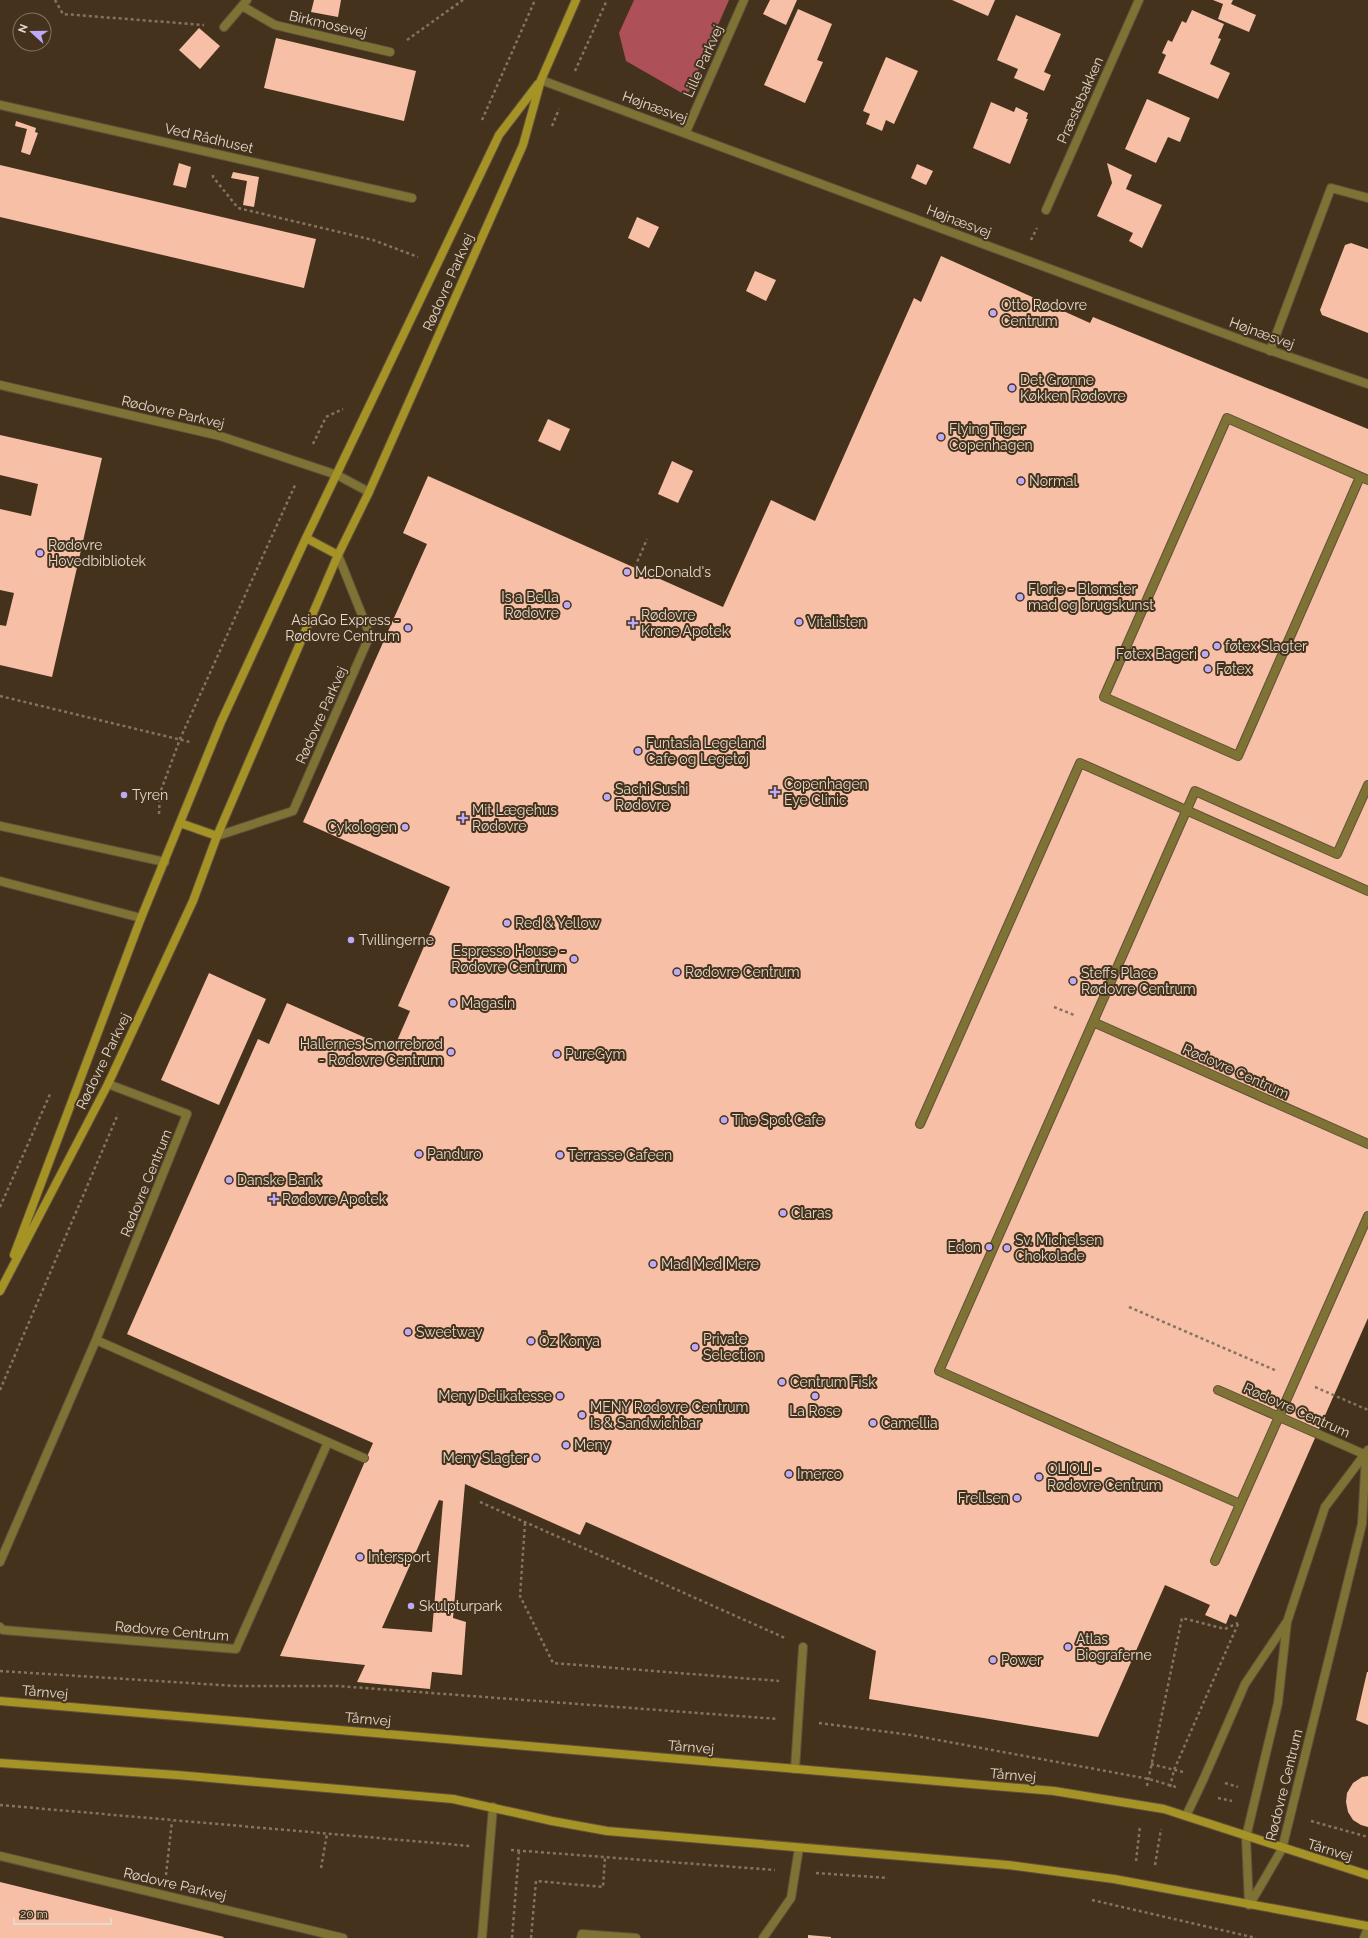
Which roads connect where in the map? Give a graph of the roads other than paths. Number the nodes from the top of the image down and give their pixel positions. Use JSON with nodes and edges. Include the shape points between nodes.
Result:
{"nodes":[{"id":1,"x":576,"y":0,"type":"edge"},
{"id":2,"x":744,"y":0,"type":"edge"},
{"id":3,"x":1139,"y":0,"type":"edge"},
{"id":4,"x":244,"y":3,"type":"edge"},
{"id":5,"x":224,"y":27,"type":"road end"},
{"id":6,"x":390,"y":52,"type":"road end"},
{"id":7,"x":541,"y":80,"type":"junction"},
{"id":8,"x":0,"y":104,"type":"edge"},
{"id":9,"x":686,"y":132,"type":"junction"},
{"id":10,"x":412,"y":198,"type":"dead end"},
{"id":11,"x":1368,"y":198,"type":"edge"},
{"id":12,"x":1046,"y":210,"type":"road end"},
{"id":13,"x":1270,"y":350,"type":"junction"},
{"id":14,"x":1368,"y":384,"type":"edge"},
{"id":15,"x":0,"y":385,"type":"edge"},
{"id":16,"x":337,"y":475,"type":"junction"},
{"id":17,"x":1364,"y":478,"type":"edge"},
{"id":18,"x":369,"y":492,"type":"junction"},
{"id":19,"x":306,"y":538,"type":"junction"},
{"id":20,"x":338,"y":555,"type":"junction"},
{"id":21,"x":1368,"y":785,"type":"edge"},
{"id":22,"x":1186,"y":810,"type":"junction"},
{"id":23,"x":180,"y":823,"type":"junction"},
{"id":24,"x":0,"y":826,"type":"edge"},
{"id":25,"x":217,"y":836,"type":"junction"},
{"id":26,"x":166,"y":862,"type":"junction"},
{"id":27,"x":0,"y":881,"type":"edge"},
{"id":28,"x":1368,"y":891,"type":"edge"},
{"id":29,"x":141,"y":918,"type":"junction"},
{"id":30,"x":1093,"y":1022,"type":"junction"},
{"id":31,"x":108,"y":1084,"type":"junction"},
{"id":32,"x":920,"y":1124,"type":"dead end"},
{"id":33,"x":1368,"y":1144,"type":"edge"},
{"id":34,"x":1368,"y":1216,"type":"edge"},
{"id":35,"x":0,"y":1291,"type":"edge"},
{"id":36,"x":96,"y":1340,"type":"junction"},
{"id":37,"x":1218,"y":1390,"type":"dead end"},
{"id":38,"x":328,"y":1442,"type":"junction"},
{"id":39,"x":1367,"y":1453,"type":"edge"},
{"id":40,"x":364,"y":1458,"type":"dead end"},
{"id":41,"x":1240,"y":1504,"type":"junction"},
{"id":42,"x":1215,"y":1561,"type":"dead end"},
{"id":43,"x":0,"y":1562,"type":"edge"},
{"id":44,"x":1287,"y":1622,"type":"junction"},
{"id":45,"x":0,"y":1627,"type":"edge"},
{"id":46,"x":803,"y":1647,"type":"road end"},
{"id":47,"x":0,"y":1701,"type":"edge"},
{"id":48,"x":0,"y":1763,"type":"edge"},
{"id":49,"x":795,"y":1769,"type":"junction"},
{"id":50,"x":493,"y":1807,"type":"junction"},
{"id":51,"x":1186,"y":1816,"type":"junction"},
{"id":52,"x":1246,"y":1836,"type":"junction"},
{"id":53,"x":799,"y":1848,"type":"junction"},
{"id":54,"x":1282,"y":1849,"type":"junction"},
{"id":55,"x":0,"y":1856,"type":"edge"},
{"id":56,"x":1368,"y":1875,"type":"edge"},
{"id":57,"x":1249,"y":1905,"type":"junction"},
{"id":58,"x":1368,"y":1927,"type":"edge"},
{"id":59,"x":343,"y":1938,"type":"edge"},
{"id":60,"x":482,"y":1938,"type":"edge"},
{"id":61,"x":581,"y":1938,"type":"edge"},
{"id":62,"x":636,"y":1938,"type":"edge"},
{"id":63,"x":763,"y":1938,"type":"edge"},
{"id":64,"x":1364,"y":1938,"type":"edge"}],
"edges":[{"from":1,"to":7,"type":"street","name":"Rødovre Parkvej"},
{"from":2,"to":9,"type":"street","name":"Lille Parkvej"},
{"from":3,"to":12,"type":"street","name":"Præstebakken"},
{"from":4,"to":5,"type":"street","name":"Birkmosevej"},
{"from":4,"to":6,"type":"street","name":"Birkmosevej","via":[[275,25]]},
{"from":7,"to":9,"type":"street","name":"Højnæsvej"},
{"from":7,"to":16,"type":"street","name":"Rødovre Parkvej","via":[[499,135]]},
{"from":7,"to":18,"type":"street","name":"Rødovre Parkvej","via":[[523,144]]},
{"from":8,"to":10,"type":"street","name":"Ved Rådhuset"},
{"from":9,"to":13,"type":"street","name":"Højnæsvej"},
{"from":11,"to":13,"type":"street","via":[[1331,188]]},
{"from":13,"to":14,"type":"street","name":"Højnæsvej"},
{"from":15,"to":16,"type":"street","name":"Rødovre Parkvej","via":[[220,436]]},
{"from":16,"to":18,"type":"street","name":"Rødovre Parkvej"},
{"from":16,"to":19,"type":"street","name":"Rødovre Parkvej"},
{"from":17,"to":17,"type":"street","via":[[1227,418],[1104,697],[1238,756]]},
{"from":18,"to":20,"type":"street","name":"Rødovre Parkvej"},
{"from":19,"to":20,"type":"street"},
{"from":19,"to":23,"type":"street","name":"Rødovre Parkvej","via":[[211,747]]},
{"from":20,"to":25,"type":"street","name":"Rødovre Parkvej"},
{"from":20,"to":25,"type":"street","name":"Rødovre Parkvej","via":[[370,635],[293,811]]},
{"from":21,"to":22,"type":"street","via":[[1337,854],[1195,791]]},
{"from":22,"to":28,"type":"street"},
{"from":22,"to":30,"type":"street"},
{"from":22,"to":32,"type":"street","via":[[1080,763]]},
{"from":23,"to":25,"type":"street"},
{"from":23,"to":26,"type":"street","name":"Rødovre Parkvej"},
{"from":24,"to":26,"type":"street"},
{"from":25,"to":31,"type":"street","name":"Rødovre Parkvej","via":[[193,901]]},
{"from":26,"to":29,"type":"street","name":"Rødovre Parkvej"},
{"from":27,"to":29,"type":"street"},
{"from":29,"to":35,"type":"street","name":"Rødovre Parkvej"},
{"from":30,"to":33,"type":"street","name":"Rødovre Centrum"},
{"from":30,"to":41,"type":"street","via":[[939,1371]]},
{"from":31,"to":35,"type":"street","name":"Rødovre Parkvej"},
{"from":31,"to":36,"type":"street","name":"Rødovre Centrum","via":[[188,1114]]},
{"from":34,"to":41,"type":"street"},
{"from":36,"to":38,"type":"street"},
{"from":36,"to":43,"type":"street","name":"Rødovre Centrum"},
{"from":37,"to":39,"type":"street","name":"Rødovre Centrum"},
{"from":38,"to":40,"type":"street"},
{"from":38,"to":45,"type":"street","name":"Rødovre Centrum","via":[[236,1649],[3,1630]]},
{"from":39,"to":44,"type":"street","name":"Rødovre Centrum","via":[[1325,1507]]},
{"from":39,"to":54,"type":"street","name":"Rødovre Centrum","via":[[1362,1524]]},
{"from":41,"to":42,"type":"street"},
{"from":44,"to":51,"type":"street","name":"Rødovre Centrum","via":[[1245,1684]]},
{"from":44,"to":52,"type":"street","name":"Rødovre Centrum","via":[[1278,1703]]},
{"from":46,"to":49,"type":"street"},
{"from":47,"to":49,"type":"street","name":"Tårnvej"},
{"from":48,"to":50,"type":"street","via":[[177,1775],[453,1799]]},
{"from":49,"to":51,"type":"street","name":"Tårnvej","via":[[1054,1791],[1143,1805]]},
{"from":50,"to":53,"type":"street","via":[[607,1831]]},
{"from":50,"to":60,"type":"street"},
{"from":51,"to":52,"type":"street","name":"Tårnvej"},
{"from":52,"to":54,"type":"street","name":"Tårnvej"},
{"from":52,"to":57,"type":"street","name":"Rødovre Centrum"},
{"from":53,"to":57,"type":"street","via":[[1008,1865],[1151,1886]]},
{"from":53,"to":63,"type":"street","via":[[791,1898]]},
{"from":54,"to":56,"type":"street","name":"Tårnvej"},
{"from":54,"to":57,"type":"street","name":"Rødovre Centrum"},
{"from":55,"to":59,"type":"street","name":"Rødovre Parkvej"},
{"from":57,"to":58,"type":"street"},
{"from":58,"to":64,"type":"street"},
{"from":61,"to":62,"type":"street","via":[[582,1934]]}]}
